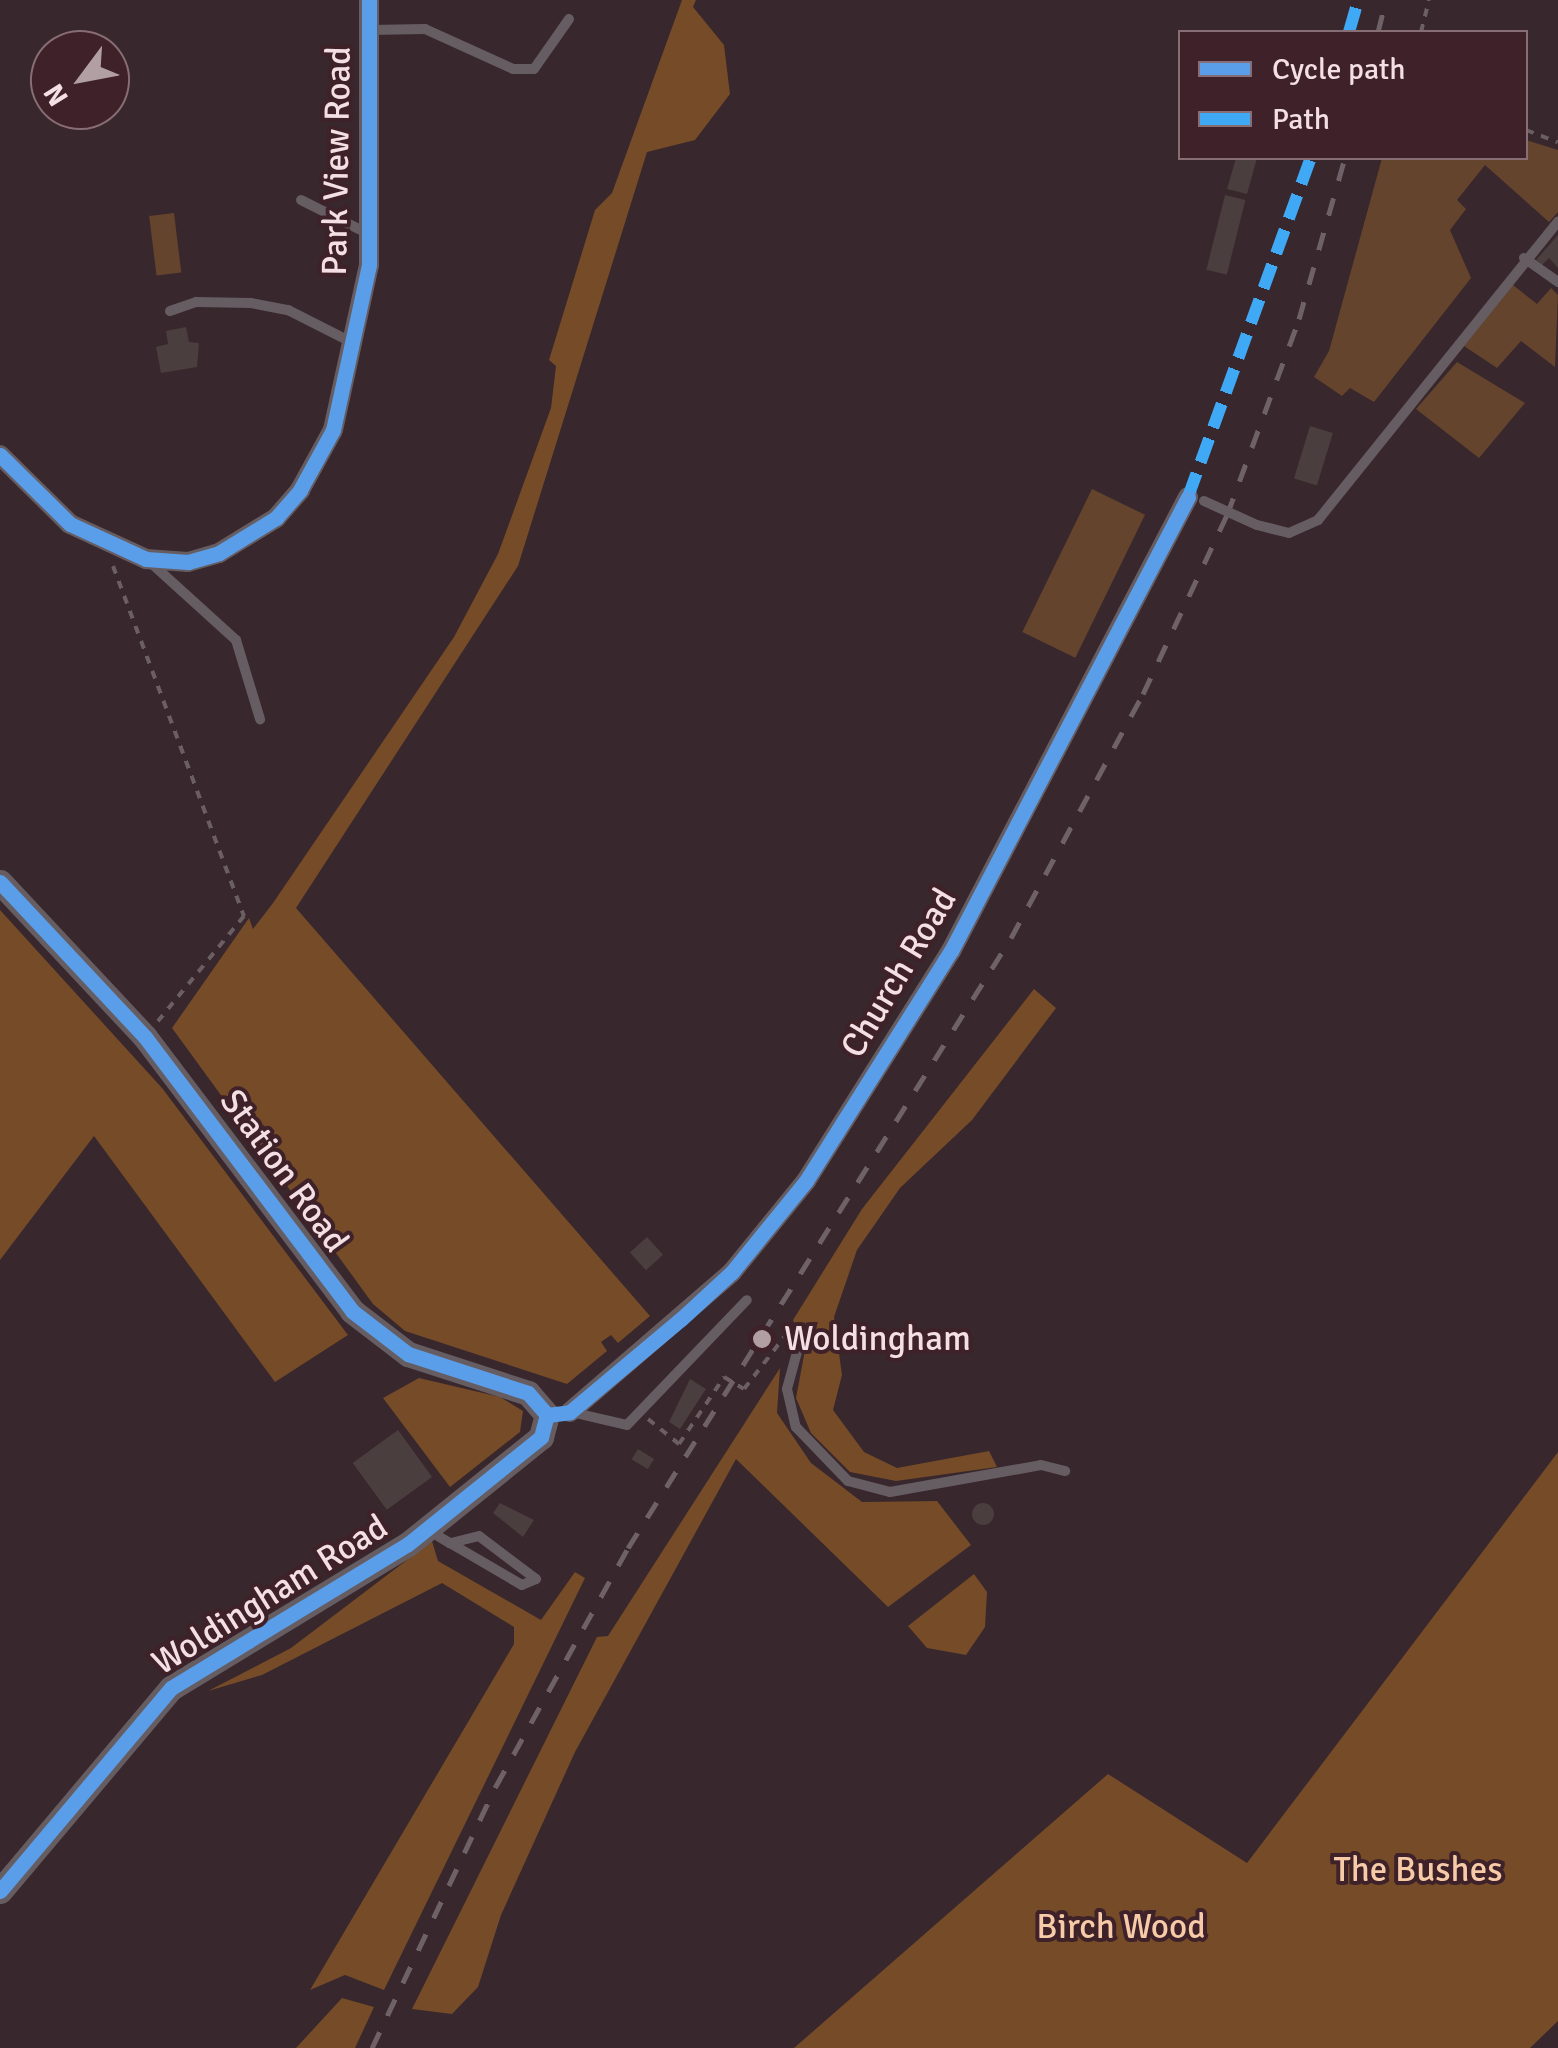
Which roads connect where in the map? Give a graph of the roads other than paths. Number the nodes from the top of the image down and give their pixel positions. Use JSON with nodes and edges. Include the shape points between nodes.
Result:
{"nodes":[{"id":1,"x":369,"y":0,"type":"edge"},
{"id":2,"x":569,"y":18,"type":"dead end"},
{"id":3,"x":370,"y":30,"type":"junction"},
{"id":4,"x":301,"y":200,"type":"dead end"},
{"id":5,"x":1558,"y":222,"type":"edge"},
{"id":6,"x":372,"y":235,"type":"junction"},
{"id":7,"x":1524,"y":258,"type":"junction"},
{"id":8,"x":1558,"y":282,"type":"edge"},
{"id":9,"x":170,"y":312,"type":"dead end"},
{"id":10,"x":354,"y":343,"type":"junction"},
{"id":11,"x":0,"y":456,"type":"edge"},
{"id":12,"x":1196,"y":499,"type":"joint"},
{"id":13,"x":146,"y":559,"type":"junction"},
{"id":14,"x":260,"y":719,"type":"dead end"},
{"id":15,"x":0,"y":882,"type":"edge"},
{"id":16,"x":748,"y":1300,"type":"dead end"},
{"id":17,"x":800,"y":1340,"type":"road end"},
{"id":18,"x":558,"y":1413,"type":"junction"},
{"id":19,"x":1065,"y":1471,"type":"dead end"},
{"id":20,"x":427,"y":1529,"type":"junction"},
{"id":21,"x":450,"y":1543,"type":"junction"},
{"id":22,"x":0,"y":1891,"type":"edge"}],
"edges":[{"from":1,"to":3,"type":"street","name":"Park View Road"},
{"from":2,"to":3,"type":"lane","via":[[534,69],[513,69],[425,29]]},
{"from":3,"to":6,"type":"street","name":"Park View Road"},
{"from":4,"to":6,"type":"lane"},
{"from":5,"to":7,"type":"lane"},
{"from":6,"to":10,"type":"street","name":"Park View Road"},
{"from":7,"to":8,"type":"lane"},
{"from":7,"to":12,"type":"lane","bridge":true,"via":[[1318,520],[1288,532]]},
{"from":9,"to":10,"type":"lane","via":[[196,302],[252,303],[288,310]]},
{"from":10,"to":13,"type":"street","name":"Park View Road","via":[[332,430],[276,518],[219,553],[188,562]]},
{"from":11,"to":13,"type":"street","name":"Park View Road","via":[[70,524]]},
{"from":12,"to":18,"type":"street","name":"Church Road","via":[[951,950],[806,1181],[732,1272]]},
{"from":13,"to":14,"type":"lane","via":[[236,640]]},
{"from":15,"to":18,"type":"street","name":"Station Road","via":[[145,1036],[364,1323],[428,1365],[528,1393]]},
{"from":16,"to":18,"type":"lane","via":[[621,1426]]},
{"from":17,"to":19,"type":"lane","via":[[787,1389],[796,1427],[848,1481],[890,1492],[1042,1465]]},
{"from":18,"to":20,"type":"street","name":"Woldingham Road","via":[[541,1437]]},
{"from":20,"to":21,"type":"lane"},
{"from":20,"to":22,"type":"street","name":"Woldingham Road","via":[[348,1587],[172,1688]]},
{"from":21,"to":21,"type":"lane","via":[[479,1536],[536,1579],[526,1587]]}]}
